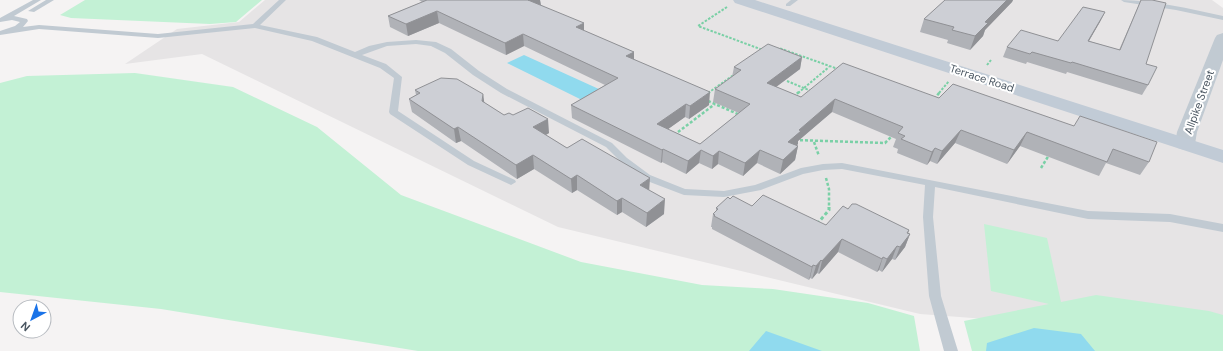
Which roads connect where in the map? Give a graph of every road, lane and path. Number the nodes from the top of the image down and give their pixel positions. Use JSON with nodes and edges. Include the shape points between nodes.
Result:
{"nodes":[{"id":1,"x":38,"y":0,"type":"edge"},
{"id":2,"x":51,"y":0,"type":"edge"},
{"id":3,"x":284,"y":0,"type":"edge"},
{"id":4,"x":740,"y":0,"type":"edge"},
{"id":5,"x":770,"y":0,"type":"edge"},
{"id":6,"x":1124,"y":0,"type":"edge"},
{"id":7,"x":791,"y":2,"type":"edge"},
{"id":8,"x":1223,"y":18,"type":"edge"},
{"id":9,"x":2,"y":20,"type":"edge"},
{"id":10,"x":21,"y":20,"type":"junction"},
{"id":11,"x":255,"y":26,"type":"junction"},
{"id":12,"x":39,"y":27,"type":"junction"},
{"id":13,"x":11,"y":30,"type":"junction"},
{"id":14,"x":0,"y":33,"type":"edge"},
{"id":15,"x":1223,"y":38,"type":"edge"},
{"id":16,"x":773,"y":53,"type":"edge"},
{"id":17,"x":356,"y":55,"type":"junction"},
{"id":18,"x":830,"y":66,"type":"junction"},
{"id":19,"x":739,"y":71,"type":"edge"},
{"id":20,"x":844,"y":72,"type":"edge"},
{"id":21,"x":950,"y":80,"type":"dead end"},
{"id":22,"x":787,"y":81,"type":"edge"},
{"id":23,"x":804,"y":88,"type":"junction"},
{"id":24,"x":707,"y":93,"type":"edge"},
{"id":25,"x":816,"y":93,"type":"edge"},
{"id":26,"x":792,"y":98,"type":"edge"},
{"id":27,"x":708,"y":101,"type":"edge"},
{"id":28,"x":930,"y":102,"type":"edge"},
{"id":29,"x":715,"y":104,"type":"junction"},
{"id":30,"x":743,"y":117,"type":"edge"},
{"id":31,"x":896,"y":131,"type":"edge"},
{"id":32,"x":674,"y":135,"type":"edge"},
{"id":33,"x":790,"y":138,"type":"edge"},
{"id":34,"x":1186,"y":138,"type":"junction"},
{"id":35,"x":814,"y":142,"type":"junction"},
{"id":36,"x":1223,"y":144,"type":"edge"},
{"id":37,"x":1052,"y":150,"type":"edge"},
{"id":38,"x":1223,"y":157,"type":"edge"},
{"id":39,"x":823,"y":167,"type":"junction"},
{"id":40,"x":1041,"y":168,"type":"dead end"},
{"id":41,"x":511,"y":182,"type":"dead end"},
{"id":42,"x":930,"y":183,"type":"junction"},
{"id":43,"x":814,"y":228,"type":"edge"},
{"id":44,"x":1223,"y":228,"type":"edge"},
{"id":45,"x":951,"y":351,"type":"edge"}],
"edges":[{"from":1,"to":9,"type":"lane"},
{"from":2,"to":10,"type":"lane"},
{"from":3,"to":11,"type":"lane"},
{"from":4,"to":34,"type":"street","name":"Terrace Road"},
{"from":5,"to":7,"type":"street","name":"Terrace Road"},
{"from":6,"to":8,"type":"lane"},
{"from":7,"to":34,"type":"street","name":"Terrace Road","via":[[987,64]]},
{"from":9,"to":10,"type":"lane"},
{"from":10,"to":12,"type":"lane"},
{"from":10,"to":13,"type":"lane","via":[[18,27]]},
{"from":11,"to":12,"type":"lane","via":[[158,36]]},
{"from":11,"to":17,"type":"lane","via":[[314,38]]},
{"from":12,"to":13,"type":"lane"},
{"from":13,"to":14,"type":"lane"},
{"from":15,"to":34,"type":"street","name":"Allpike Street"},
{"from":16,"to":18,"type":"path","via":[[780,48]]},
{"from":17,"to":39,"type":"lane","via":[[387,44],[433,44],[448,51],[504,91],[609,145],[646,177],[684,192],[724,194],[757,188],[801,171]]},
{"from":17,"to":41,"type":"lane","via":[[383,66],[398,77],[392,112],[471,163]]},
{"from":18,"to":20,"type":"path"},
{"from":18,"to":23,"type":"path"},
{"from":19,"to":24,"type":"path"},
{"from":21,"to":28,"type":"path"},
{"from":22,"to":23,"type":"path"},
{"from":23,"to":25,"type":"path"},
{"from":23,"to":26,"type":"path"},
{"from":27,"to":29,"type":"path"},
{"from":29,"to":30,"type":"path"},
{"from":29,"to":32,"type":"path"},
{"from":31,"to":35,"type":"path","via":[[885,142]]},
{"from":33,"to":35,"type":"path","via":[[797,142]]},
{"from":34,"to":36,"type":"street","name":"Terrace Road"},
{"from":34,"to":38,"type":"street","name":"Terrace Road"},
{"from":35,"to":39,"type":"path"},
{"from":37,"to":40,"type":"path"},
{"from":39,"to":42,"type":"lane","via":[[842,166]]},
{"from":39,"to":43,"type":"path","via":[[829,189],[829,210]]},
{"from":42,"to":44,"type":"lane","via":[[1088,215],[1170,218]]},
{"from":42,"to":45,"type":"lane","via":[[928,217],[935,296]]}]}
